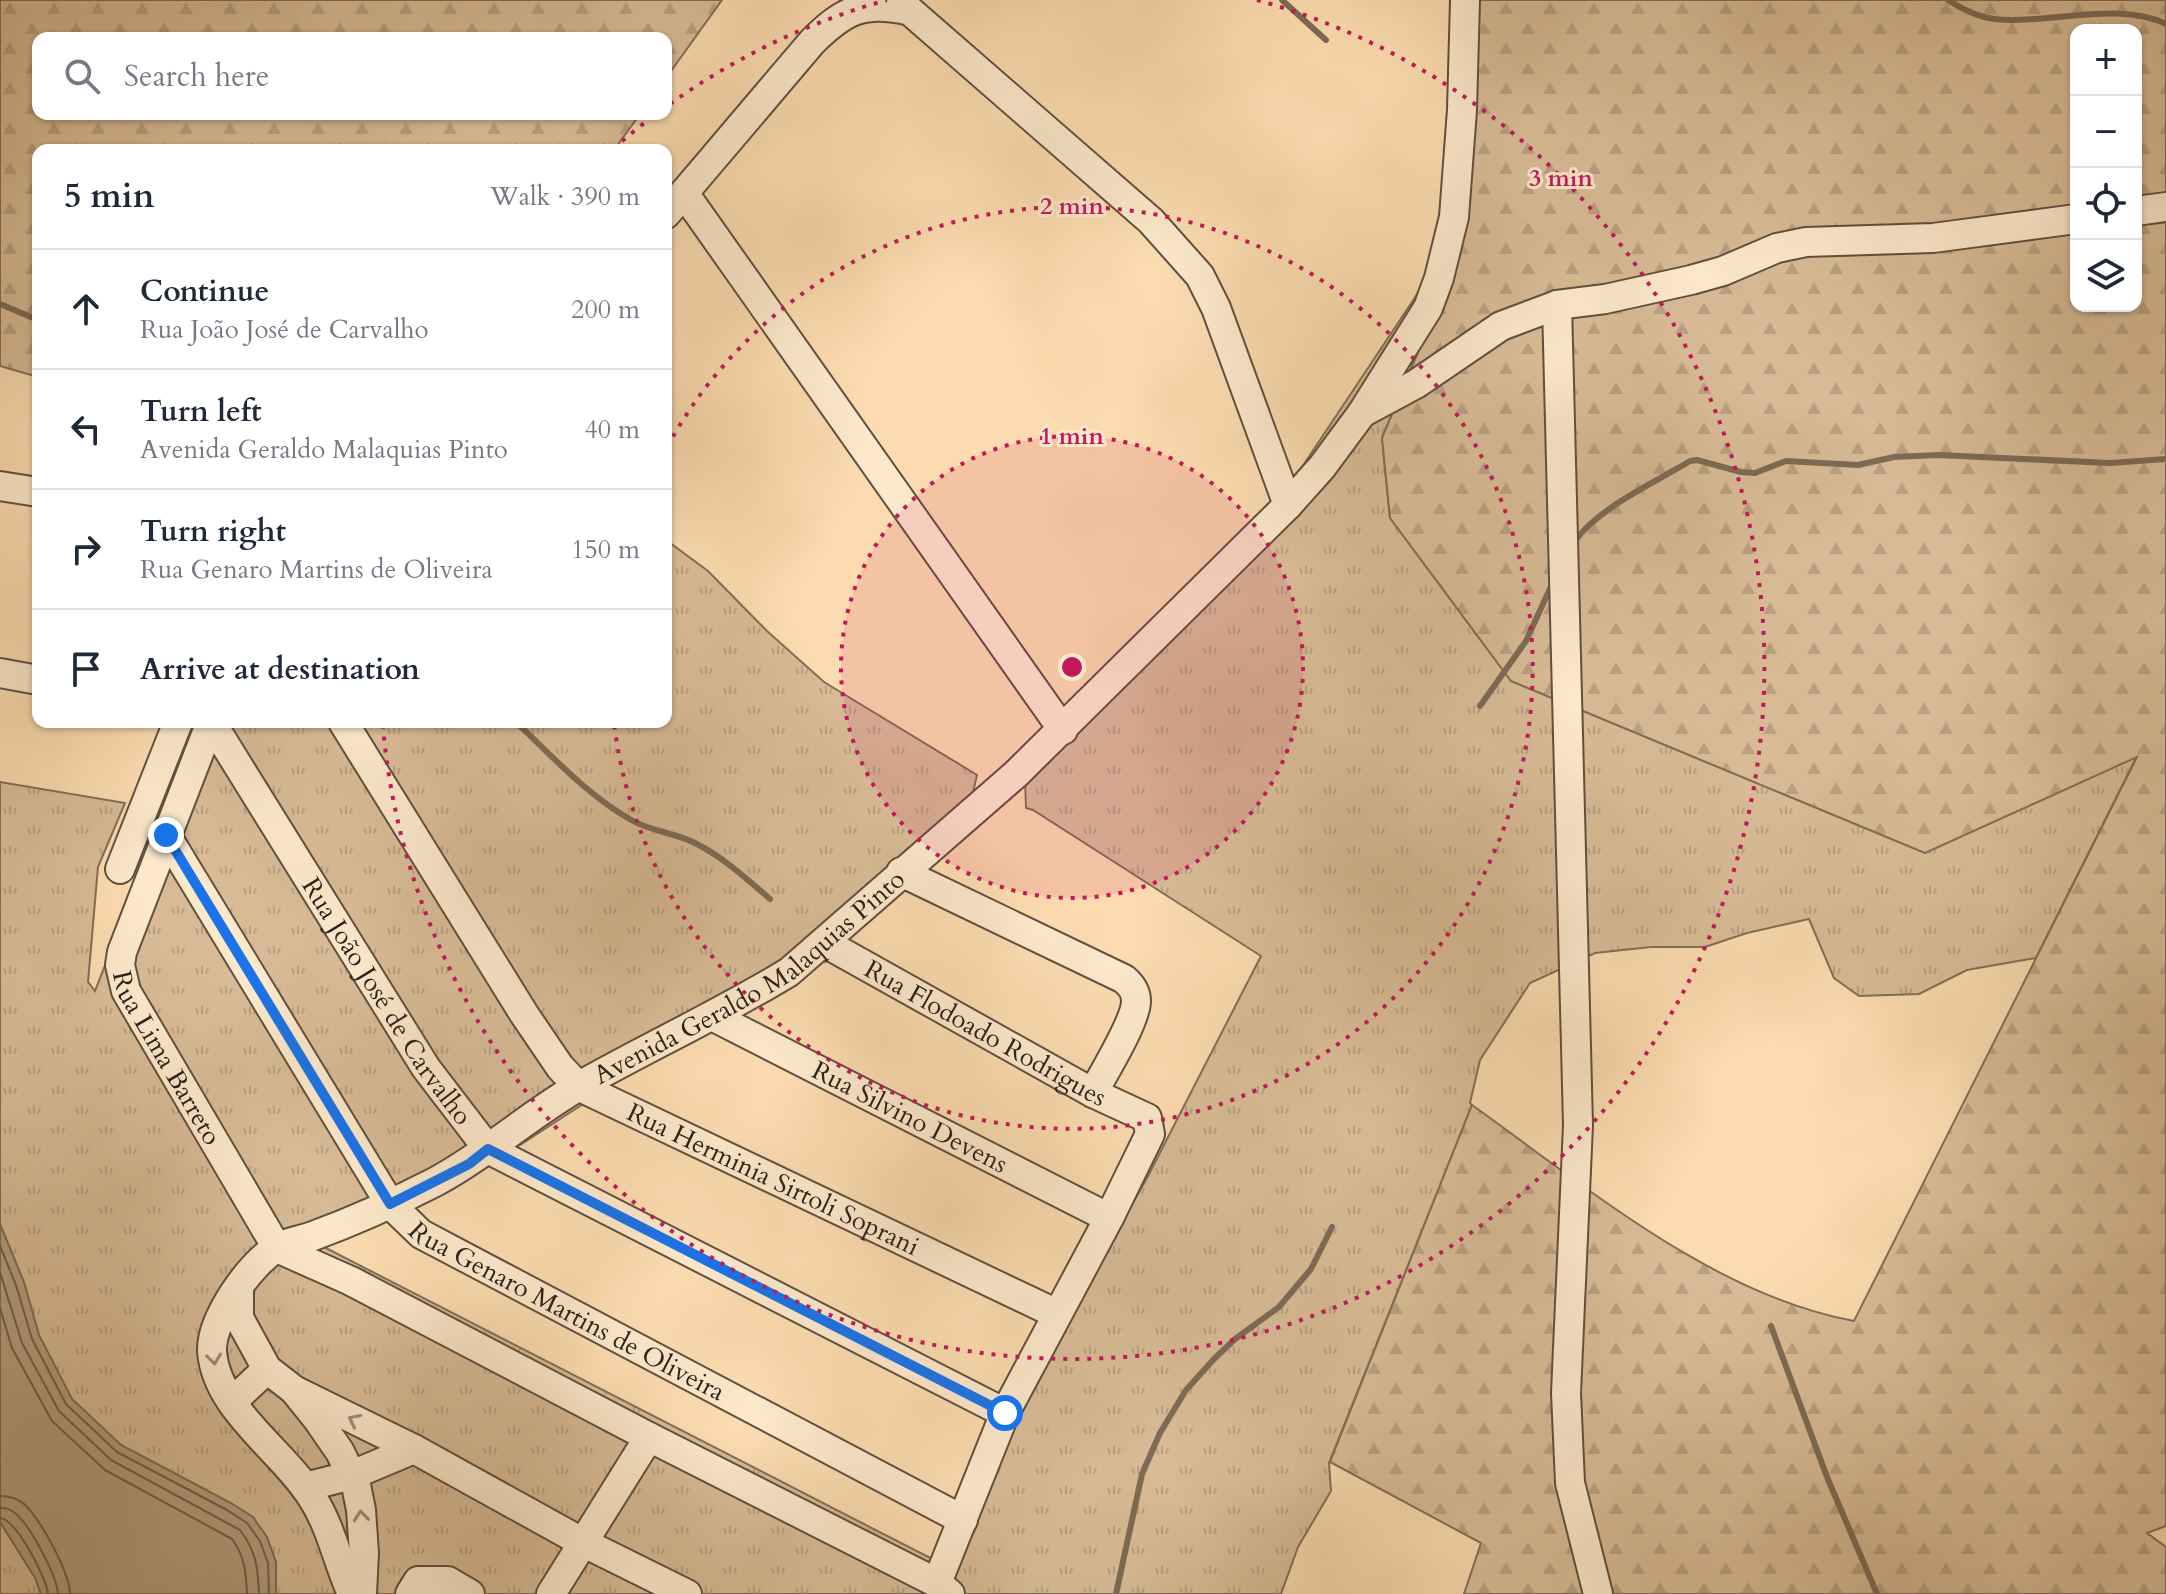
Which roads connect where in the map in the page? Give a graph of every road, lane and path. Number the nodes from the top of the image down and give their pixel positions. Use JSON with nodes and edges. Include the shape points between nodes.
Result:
{"nodes":[{"id":1,"x":1465,"y":0,"type":"edge"},
{"id":2,"x":675,"y":203,"type":"edge"},
{"id":3,"x":2166,"y":207,"type":"edge"},
{"id":4,"x":2142,"y":210,"type":"edge"},
{"id":5,"x":2070,"y":220,"type":"edge"},
{"id":6,"x":1557,"y":305,"type":"junction"},
{"id":7,"x":1362,"y":413,"type":"junction"},
{"id":8,"x":0,"y":486,"type":"edge"},
{"id":9,"x":32,"y":491,"type":"edge"},
{"id":10,"x":1288,"y":505,"type":"junction"},
{"id":11,"x":0,"y":673,"type":"edge"},
{"id":12,"x":32,"y":679,"type":"edge"},
{"id":13,"x":176,"y":728,"type":"edge"},
{"id":14,"x":209,"y":728,"type":"edge"},
{"id":15,"x":215,"y":728,"type":"edge"},
{"id":16,"x":347,"y":728,"type":"edge"},
{"id":17,"x":1063,"y":730,"type":"junction"},
{"id":18,"x":166,"y":835,"type":"junction"},
{"id":19,"x":120,"y":869,"type":"dead end"},
{"id":20,"x":901,"y":872,"type":"junction"},
{"id":21,"x":825,"y":943,"type":"junction"},
{"id":22,"x":712,"y":1016,"type":"junction"},
{"id":23,"x":578,"y":1086,"type":"junction"},
{"id":24,"x":1093,"y":1093,"type":"junction"},
{"id":25,"x":488,"y":1149,"type":"junction"},
{"id":26,"x":390,"y":1204,"type":"junction"},
{"id":27,"x":1109,"y":1218,"type":"junction"},
{"id":28,"x":277,"y":1248,"type":"junction"},
{"id":29,"x":239,"y":1289,"type":"junction"},
{"id":30,"x":1057,"y":1314,"type":"junction"},
{"id":31,"x":267,"y":1369,"type":"junction"},
{"id":32,"x":294,"y":1390,"type":"junction"},
{"id":33,"x":232,"y":1402,"type":"junction"},
{"id":34,"x":1005,"y":1413,"type":"junction"},
{"id":35,"x":649,"y":1437,"type":"junction"},
{"id":36,"x":414,"y":1449,"type":"junction"},
{"id":37,"x":352,"y":1475,"type":"junction"},
{"id":38,"x":305,"y":1487,"type":"junction"},
{"id":39,"x":963,"y":1520,"type":"junction"},
{"id":40,"x":582,"y":1542,"type":"junction"},
{"id":41,"x":943,"y":1589,"type":"edge"},
{"id":42,"x":352,"y":1594,"type":"edge"},
{"id":43,"x":362,"y":1594,"type":"edge"},
{"id":44,"x":410,"y":1594,"type":"edge"},
{"id":45,"x":470,"y":1594,"type":"edge"},
{"id":46,"x":551,"y":1594,"type":"edge"},
{"id":47,"x":687,"y":1594,"type":"edge"},
{"id":48,"x":1598,"y":1594,"type":"edge"}],
"edges":[{"from":1,"to":7,"type":"street","name":"Avenida Geraldo Malaquias Pinto","via":[[1450,241],[1428,308]]},
{"from":2,"to":10,"type":"street","via":[[836,18],[856,4],[894,3],[910,11],[1151,221],[1200,276]]},
{"from":2,"to":17,"type":"street"},
{"from":3,"to":4,"type":"street"},
{"from":5,"to":6,"type":"street","via":[[1933,238],[1806,242],[1691,280]]},
{"from":6,"to":7,"type":"street","via":[[1501,326],[1416,384]]},
{"from":6,"to":48,"type":"street","via":[[1578,1125],[1566,1393],[1570,1483]]},
{"from":7,"to":10,"type":"street","name":"Avenida Geraldo Malaquias Pinto"},
{"from":8,"to":9,"type":"street"},
{"from":10,"to":17,"type":"street","name":"Avenida Geraldo Malaquias Pinto"},
{"from":11,"to":12,"type":"street"},
{"from":13,"to":19,"type":"street"},
{"from":14,"to":18,"type":"street","name":"Rua Lima Barreto"},
{"from":15,"to":25,"type":"street","name":"Rua João José de Carvalho","via":[[426,1068]]},
{"from":16,"to":23,"type":"street","name":"Rua Herminia Sirtoli Soprani","via":[[524,1014]]},
{"from":17,"to":20,"type":"street","name":"Avenida Geraldo Malaquias Pinto"},
{"from":18,"to":26,"type":"street","name":"Rua Genaro Martins de Oliveira"},
{"from":18,"to":28,"type":"street","name":"Rua Lima Barreto","via":[[122,952],[121,976]]},
{"from":20,"to":21,"type":"street","name":"Avenida Geraldo Malaquias Pinto"},
{"from":20,"to":24,"type":"street","via":[[1131,985],[1135,1012]]},
{"from":21,"to":22,"type":"street","name":"Avenida Geraldo Malaquias Pinto","via":[[789,972]]},
{"from":21,"to":24,"type":"street","name":"Rua Flodoado Rodrigues"},
{"from":22,"to":23,"type":"street","name":"Avenida Geraldo Malaquias Pinto"},
{"from":22,"to":27,"type":"street","name":"Rua Silvino Devens"},
{"from":23,"to":25,"type":"street","name":"Avenida Geraldo Malaquias Pinto"},
{"from":23,"to":30,"type":"street","name":"Rua Herminia Sirtoli Soprani"},
{"from":24,"to":27,"type":"street","name":"Rua Flodoado Rodrigues","via":[[1147,1118],[1150,1134]]},
{"from":25,"to":26,"type":"street","name":"Avenida Geraldo Malaquias Pinto"},
{"from":25,"to":34,"type":"street","name":"Rua João José de Carvalho"},
{"from":26,"to":28,"type":"street","name":"Avenida Geraldo Malaquias Pinto"},
{"from":26,"to":39,"type":"street","name":"Rua Genaro Martins de Oliveira","via":[[421,1234]]},
{"from":27,"to":30,"type":"street"},
{"from":28,"to":29,"type":"street","name":"Avenida Geraldo Malaquias Pinto"},
{"from":28,"to":35,"type":"street","via":[[351,1281]]},
{"from":29,"to":31,"type":"street","via":[[239,1318]]},
{"from":29,"to":33,"type":"street","name":"Avenida Geraldo Malaquias Pinto","one_way":true,"via":[[213,1334],[216,1373]]},
{"from":30,"to":34,"type":"street"},
{"from":31,"to":32,"type":"street"},
{"from":31,"to":33,"type":"street"},
{"from":36,"to":32,"type":"street","one_way":true},
{"from":32,"to":37,"type":"street"},
{"from":33,"to":38,"type":"street","name":"Avenida Geraldo Malaquias Pinto"},
{"from":34,"to":39,"type":"street"},
{"from":35,"to":40,"type":"street"},
{"from":35,"to":41,"type":"street"},
{"from":36,"to":37,"type":"street"},
{"from":36,"to":40,"type":"street"},
{"from":37,"to":38,"type":"street"},
{"from":43,"to":37,"type":"street","one_way":true,"via":[[361,1510]]},
{"from":38,"to":42,"type":"street","name":"Avenida Geraldo Malaquias Pinto"},
{"from":39,"to":41,"type":"street"},
{"from":40,"to":46,"type":"street"},
{"from":40,"to":47,"type":"street"},
{"from":44,"to":45,"type":"street","via":[[418,1581],[448,1581]]}]}
